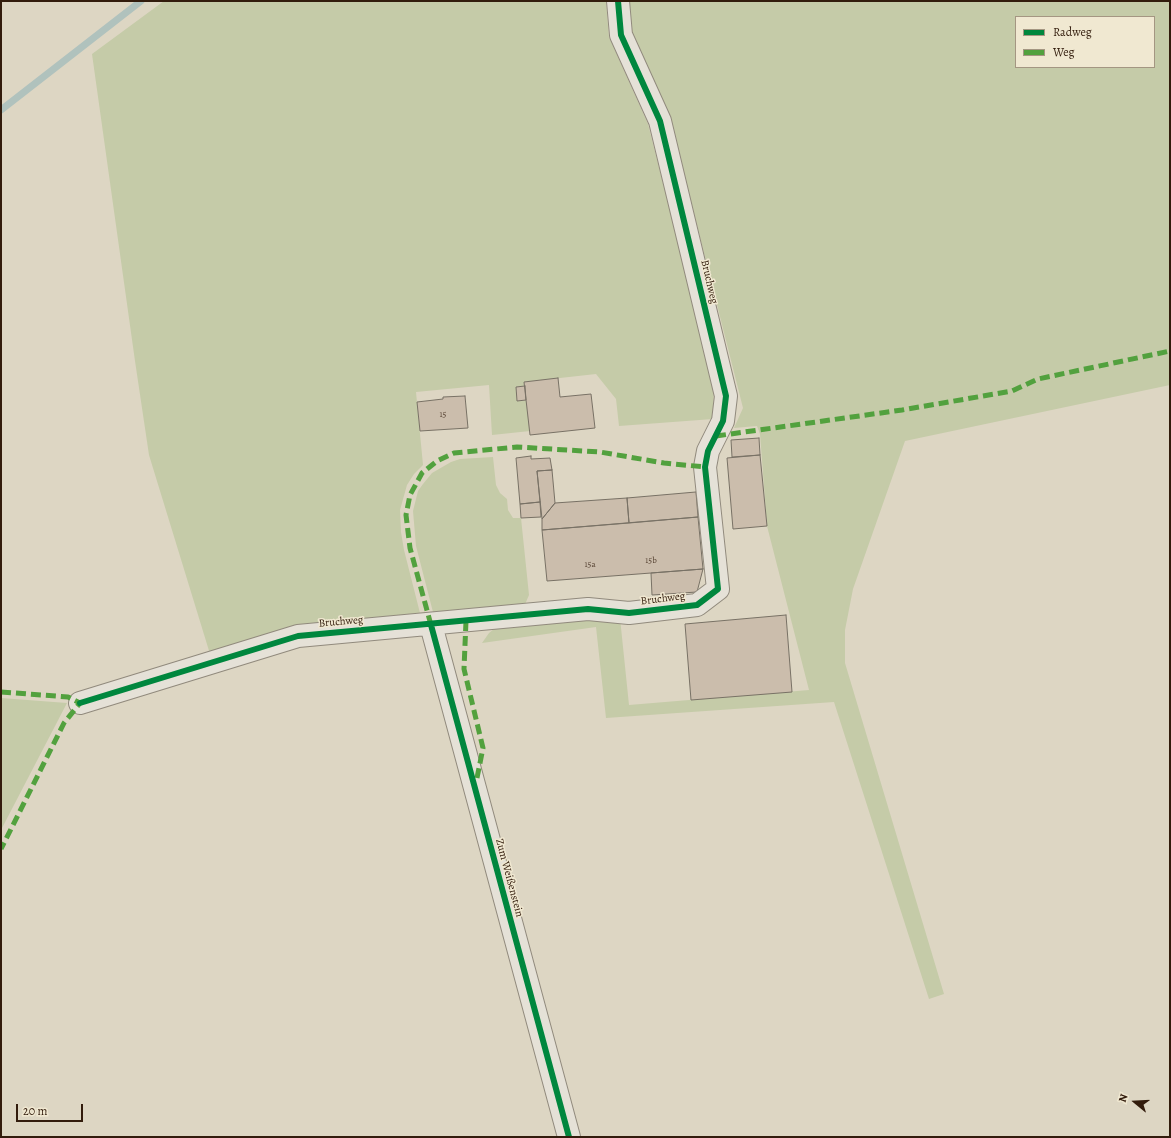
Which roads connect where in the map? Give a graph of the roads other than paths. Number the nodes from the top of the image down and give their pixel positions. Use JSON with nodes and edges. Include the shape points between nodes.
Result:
{"nodes":[{"id":1,"x":618,"y":1,"type":"edge"},
{"id":2,"x":431,"y":625,"type":"junction"},
{"id":3,"x":80,"y":703,"type":"dead end"},
{"id":4,"x":569,"y":1137,"type":"edge"}],
"edges":[{"from":1,"to":2,"type":"street","name":"Bruchweg","via":[[621,35],[660,121],[726,396],[724,421],[708,451],[705,467],[718,589],[697,605],[629,613],[588,609]]},
{"from":2,"to":3,"type":"street","name":"Bruchweg","via":[[298,636]]},
{"from":2,"to":4,"type":"street","name":"Zum Weißenstein"}]}
